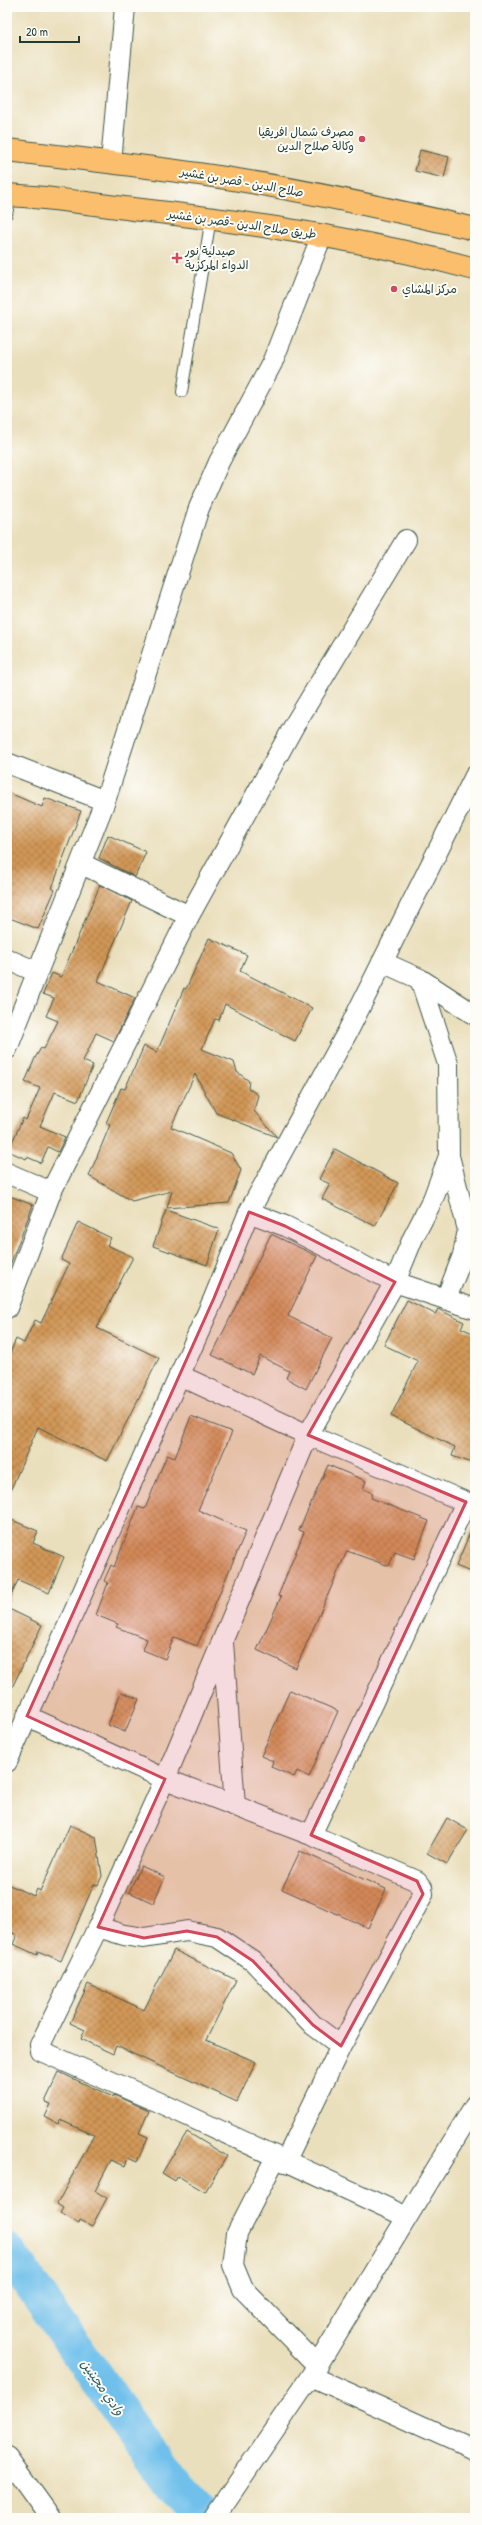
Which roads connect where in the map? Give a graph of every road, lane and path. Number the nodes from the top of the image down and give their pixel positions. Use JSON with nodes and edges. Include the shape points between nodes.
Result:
{"nodes":[{"id":1,"x":125,"y":7,"type":"edge"},
{"id":2,"x":7,"y":150,"type":"edge"},
{"id":3,"x":111,"y":162,"type":"junction"},
{"id":4,"x":8,"y":201,"type":"edge"},
{"id":5,"x":211,"y":218,"type":"junction"},
{"id":6,"x":475,"y":229,"type":"edge"},
{"id":7,"x":322,"y":235,"type":"junction"},
{"id":8,"x":475,"y":269,"type":"edge"},
{"id":9,"x":182,"y":392,"type":"dead end"},
{"id":10,"x":406,"y":540,"type":"dead end"},
{"id":11,"x":7,"y":763,"type":"edge"},
{"id":12,"x":475,"y":776,"type":"edge"},
{"id":13,"x":105,"y":801,"type":"junction"},
{"id":14,"x":82,"y":864,"type":"junction"},
{"id":15,"x":189,"y":916,"type":"junction"},
{"id":16,"x":7,"y":959,"type":"edge"},
{"id":17,"x":382,"y":962,"type":"junction"},
{"id":18,"x":37,"y":972,"type":"junction"},
{"id":19,"x":420,"y":979,"type":"junction"},
{"id":20,"x":475,"y":1015,"type":"edge"},
{"id":21,"x":7,"y":1049,"type":"edge"},
{"id":22,"x":449,"y":1156,"type":"junction"},
{"id":23,"x":7,"y":1173,"type":"edge"},
{"id":24,"x":51,"y":1192,"type":"junction"},
{"id":25,"x":249,"y":1212,"type":"junction"},
{"id":26,"x":395,"y":1282,"type":"junction"},
{"id":27,"x":446,"y":1299,"type":"junction"},
{"id":28,"x":7,"y":1308,"type":"edge"},
{"id":29,"x":475,"y":1309,"type":"edge"},
{"id":30,"x":179,"y":1375,"type":"junction"},
{"id":31,"x":308,"y":1434,"type":"junction"},
{"id":32,"x":470,"y":1504,"type":"edge"},
{"id":33,"x":223,"y":1639,"type":"junction"},
{"id":34,"x":27,"y":1716,"type":"junction"},
{"id":35,"x":7,"y":1762,"type":"edge"},
{"id":36,"x":165,"y":1779,"type":"junction"},
{"id":37,"x":235,"y":1806,"type":"junction"},
{"id":38,"x":311,"y":1836,"type":"junction"},
{"id":39,"x":98,"y":1928,"type":"junction"},
{"id":40,"x":341,"y":2046,"type":"junction"},
{"id":41,"x":475,"y":2106,"type":"edge"},
{"id":42,"x":280,"y":2160,"type":"junction"},
{"id":43,"x":407,"y":2217,"type":"junction"},
{"id":44,"x":314,"y":2371,"type":"junction"},
{"id":45,"x":475,"y":2450,"type":"edge"},
{"id":46,"x":7,"y":2457,"type":"edge"},
{"id":47,"x":50,"y":2518,"type":"edge"},
{"id":48,"x":214,"y":2518,"type":"edge"}],
"edges":[{"from":1,"to":3,"type":"street"},
{"from":2,"to":3,"type":"highway","name":"صلاح الدين - قصر بن غشير"},
{"from":3,"to":6,"type":"highway","name":"صلاح الدين - قصر بن غشير","via":[[300,191]]},
{"from":4,"to":5,"type":"highway","name":"طريق صلاح الدين -قصر بن غشير"},
{"from":5,"to":7,"type":"highway","name":"طريق صلاح الدين -قصر بن غشير"},
{"from":5,"to":9,"type":"lane"},
{"from":7,"to":8,"type":"highway","name":"طريق صلاح الدين -قصر بن غشير","via":[[379,245]]},
{"from":7,"to":13,"type":"street","via":[[272,363],[219,462],[199,508]]},
{"from":10,"to":15,"type":"street","via":[[295,724]]},
{"from":11,"to":13,"type":"street"},
{"from":12,"to":17,"type":"street"},
{"from":13,"to":14,"type":"street"},
{"from":14,"to":15,"type":"street"},
{"from":14,"to":18,"type":"street"},
{"from":15,"to":24,"type":"street"},
{"from":16,"to":18,"type":"street"},
{"from":17,"to":19,"type":"street"},
{"from":17,"to":25,"type":"street","via":[[348,1032]]},
{"from":18,"to":21,"type":"street"},
{"from":19,"to":20,"type":"street"},
{"from":19,"to":22,"type":"street","via":[[448,1064]]},
{"from":22,"to":26,"type":"street","via":[[433,1199]]},
{"from":22,"to":27,"type":"street","via":[[468,1230],[463,1255]]},
{"from":23,"to":24,"type":"street"},
{"from":24,"to":28,"type":"street"},
{"from":25,"to":26,"type":"street","via":[[285,1226]]},
{"from":25,"to":30,"type":"street"},
{"from":26,"to":27,"type":"street"},
{"from":26,"to":31,"type":"street"},
{"from":27,"to":29,"type":"street"},
{"from":30,"to":31,"type":"street"},
{"from":30,"to":34,"type":"street"},
{"from":31,"to":32,"type":"street"},
{"from":31,"to":33,"type":"street"},
{"from":32,"to":38,"type":"street"},
{"from":33,"to":36,"type":"street"},
{"from":33,"to":37,"type":"street"},
{"from":34,"to":35,"type":"street"},
{"from":34,"to":36,"type":"street"},
{"from":36,"to":37,"type":"street"},
{"from":36,"to":39,"type":"street"},
{"from":37,"to":38,"type":"street"},
{"from":38,"to":40,"type":"street","via":[[417,1881],[422,1887],[423,1894]]},
{"from":39,"to":40,"type":"street","via":[[144,1938],[187,1931],[217,1937],[253,1961],[313,2025]]},
{"from":39,"to":42,"type":"street","via":[[40,2045],[41,2051],[158,2102]]},
{"from":40,"to":42,"type":"street"},
{"from":41,"to":43,"type":"street"},
{"from":42,"to":43,"type":"street"},
{"from":42,"to":44,"type":"street","via":[[237,2233],[234,2265],[243,2289]]},
{"from":43,"to":44,"type":"street"},
{"from":44,"to":45,"type":"street"},
{"from":44,"to":48,"type":"street"},
{"from":46,"to":47,"type":"street"}]}
